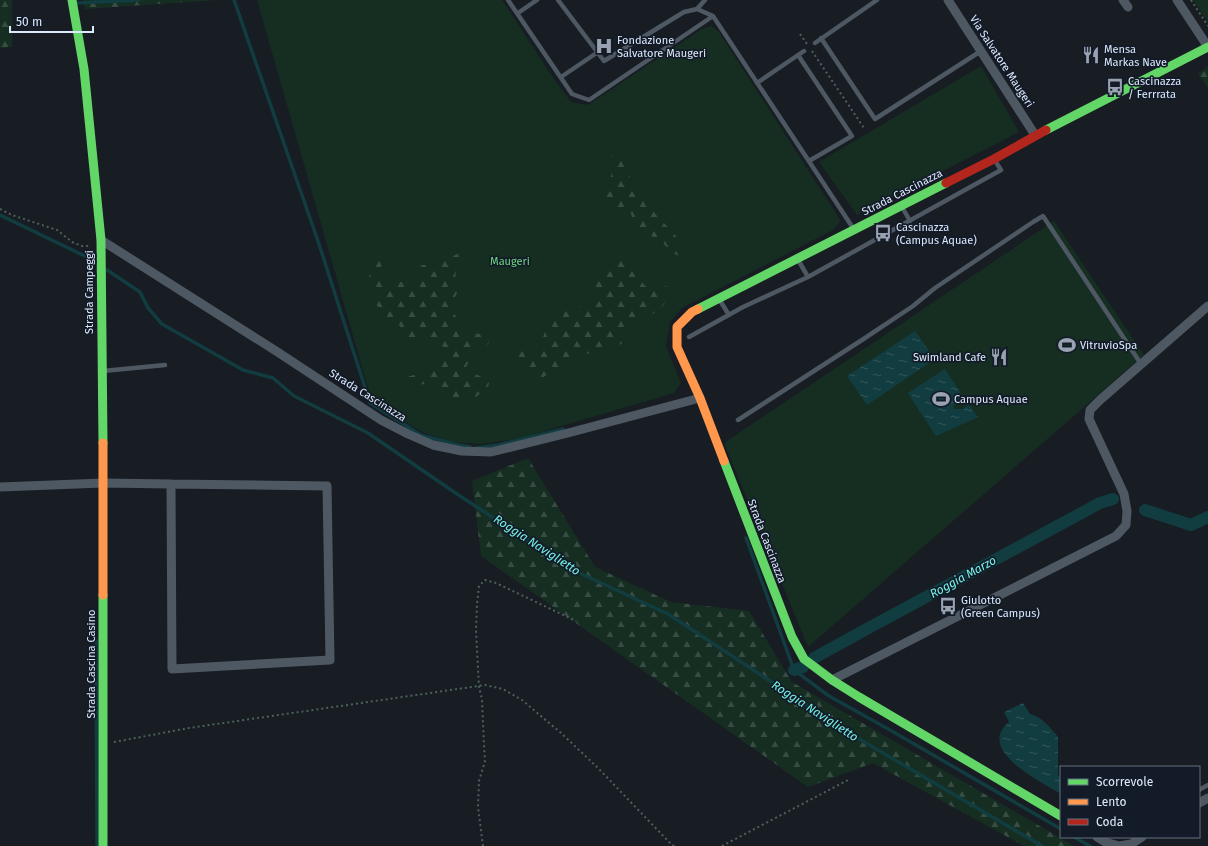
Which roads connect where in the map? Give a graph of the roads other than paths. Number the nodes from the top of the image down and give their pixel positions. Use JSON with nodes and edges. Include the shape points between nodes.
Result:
{"nodes":[{"id":1,"x":72,"y":0,"type":"edge"},
{"id":2,"x":508,"y":0,"type":"edge"},
{"id":3,"x":537,"y":0,"type":"edge"},
{"id":4,"x":558,"y":0,"type":"edge"},
{"id":5,"x":705,"y":0,"type":"edge"},
{"id":6,"x":877,"y":0,"type":"edge"},
{"id":7,"x":948,"y":0,"type":"edge"},
{"id":8,"x":1177,"y":0,"type":"edge"},
{"id":9,"x":697,"y":9,"type":"junction"},
{"id":10,"x":518,"y":13,"type":"junction"},
{"id":11,"x":713,"y":16,"type":"junction"},
{"id":12,"x":821,"y":38,"type":"junction"},
{"id":13,"x":815,"y":43,"type":"dead end"},
{"id":14,"x":1208,"y":47,"type":"edge"},
{"id":15,"x":804,"y":51,"type":"dead end"},
{"id":16,"x":981,"y":51,"type":"junction"},
{"id":17,"x":598,"y":52,"type":"junction"},
{"id":18,"x":798,"y":55,"type":"junction"},
{"id":19,"x":561,"y":77,"type":"junction"},
{"id":20,"x":757,"y":83,"type":"junction"},
{"id":21,"x":1035,"y":136,"type":"junction"},
{"id":22,"x":994,"y":159,"type":"junction"},
{"id":23,"x":809,"y":161,"type":"junction"},
{"id":24,"x":901,"y":206,"type":"junction"},
{"id":25,"x":910,"y":221,"type":"junction"},
{"id":26,"x":854,"y":230,"type":"junction"},
{"id":27,"x":101,"y":240,"type":"junction"},
{"id":28,"x":796,"y":258,"type":"junction"},
{"id":29,"x":808,"y":278,"type":"junction"},
{"id":30,"x":718,"y":298,"type":"junction"},
{"id":31,"x":1208,"y":306,"type":"edge"},
{"id":32,"x":729,"y":315,"type":"junction"},
{"id":33,"x":689,"y":336,"type":"dead end"},
{"id":34,"x":1140,"y":364,"type":"junction"},
{"id":35,"x":165,"y":365,"type":"dead end"},
{"id":36,"x":101,"y":371,"type":"junction"},
{"id":37,"x":700,"y":398,"type":"junction"},
{"id":38,"x":738,"y":420,"type":"dead end"},
{"id":39,"x":103,"y":483,"type":"junction"},
{"id":40,"x":171,"y":484,"type":"junction"},
{"id":41,"x":0,"y":487,"type":"edge"},
{"id":42,"x":832,"y":680,"type":"junction"},
{"id":43,"x":1060,"y":815,"type":"edge"},
{"id":44,"x":1098,"y":838,"type":"edge"},
{"id":45,"x":1140,"y":838,"type":"edge"},
{"id":46,"x":102,"y":846,"type":"edge"},
{"id":47,"x":1120,"y":846,"type":"edge"}],
"edges":[{"from":1,"to":27,"type":"street","name":"Strada Campeggi","via":[[84,69]]},
{"from":2,"to":10,"type":"lane"},
{"from":3,"to":10,"type":"lane"},
{"from":4,"to":17,"type":"lane"},
{"from":5,"to":9,"type":"lane"},
{"from":6,"to":12,"type":"lane"},
{"from":7,"to":16,"type":"street","name":"Via Salvatore Maugeri"},
{"from":8,"to":14,"type":"street"},
{"from":9,"to":11,"type":"lane"},
{"from":9,"to":17,"type":"lane","via":[[684,12],[604,61]]},
{"from":10,"to":19,"type":"lane"},
{"from":11,"to":19,"type":"lane","via":[[589,100],[572,94]]},
{"from":11,"to":20,"type":"lane"},
{"from":12,"to":13,"type":"lane"},
{"from":12,"to":16,"type":"lane","via":[[875,119]]},
{"from":14,"to":21,"type":"street","name":"Strada Cascinazza"},
{"from":15,"to":18,"type":"lane"},
{"from":16,"to":21,"type":"street","name":"Via Salvatore Maugeri"},
{"from":17,"to":19,"type":"lane"},
{"from":18,"to":20,"type":"lane"},
{"from":18,"to":23,"type":"lane","via":[[852,136]]},
{"from":20,"to":23,"type":"lane"},
{"from":21,"to":22,"type":"street","name":"Strada Cascinazza"},
{"from":22,"to":24,"type":"street","name":"Strada Cascinazza"},
{"from":22,"to":25,"type":"lane","via":[[1001,170]]},
{"from":23,"to":26,"type":"lane"},
{"from":24,"to":25,"type":"lane"},
{"from":24,"to":26,"type":"street","name":"Strada Cascinazza"},
{"from":25,"to":29,"type":"lane"},
{"from":26,"to":28,"type":"street","name":"Strada Cascinazza"},
{"from":27,"to":36,"type":"street","name":"Strada Campeggi"},
{"from":27,"to":37,"type":"street","name":"Strada Cascinazza","via":[[381,420],[433,445],[462,451],[491,452]]},
{"from":28,"to":29,"type":"lane"},
{"from":28,"to":30,"type":"street","name":"Strada Cascinazza"},
{"from":29,"to":32,"type":"lane"},
{"from":30,"to":32,"type":"lane"},
{"from":30,"to":37,"type":"street","name":"Strada Cascinazza","via":[[692,312],[677,327],[677,347]]},
{"from":31,"to":34,"type":"street"},
{"from":32,"to":33,"type":"lane"},
{"from":34,"to":38,"type":"lane","via":[[1043,216],[913,306]]},
{"from":34,"to":42,"type":"street","via":[[1090,410],[1089,419],[1124,494],[1126,525],[1116,536]]},
{"from":35,"to":36,"type":"lane"},
{"from":36,"to":39,"type":"street","name":"Strada Campeggi"},
{"from":37,"to":42,"type":"street","name":"Strada Cascinazza","via":[[792,637],[804,660]]},
{"from":39,"to":40,"type":"street"},
{"from":39,"to":41,"type":"street"},
{"from":39,"to":46,"type":"street","name":"Strada Cascina Casino"},
{"from":40,"to":40,"type":"street","via":[[172,669],[330,660],[327,486]]},
{"from":42,"to":43,"type":"street","name":"Strada Cascinazza"},
{"from":44,"to":47,"type":"street"},
{"from":45,"to":47,"type":"street","via":[[1131,844]]}]}
